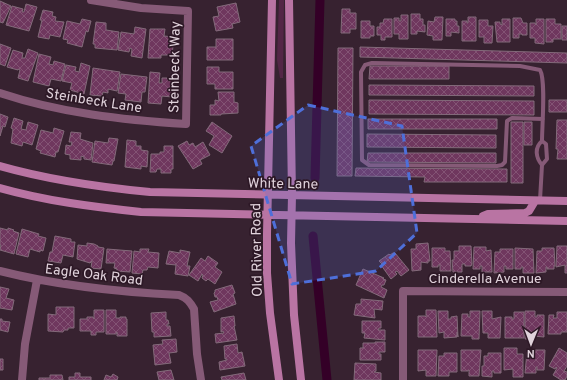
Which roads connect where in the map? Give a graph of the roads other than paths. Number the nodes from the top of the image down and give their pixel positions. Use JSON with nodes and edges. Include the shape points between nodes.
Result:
{"nodes":[{"id":1,"x":91,"y":0,"type":"edge"},
{"id":2,"x":272,"y":0,"type":"edge"},
{"id":3,"x":289,"y":0,"type":"edge"},
{"id":4,"x":0,"y":93,"type":"edge"},
{"id":5,"x":543,"y":119,"type":"junction"},
{"id":6,"x":186,"y":124,"type":"joint"},
{"id":7,"x":542,"y":140,"type":"junction"},
{"id":8,"x":542,"y":165,"type":"junction"},
{"id":9,"x":0,"y":166,"type":"edge"},
{"id":10,"x":0,"y":188,"type":"edge"},
{"id":11,"x":268,"y":195,"type":"junction"},
{"id":12,"x":292,"y":195,"type":"junction"},
{"id":13,"x":537,"y":201,"type":"junction"},
{"id":14,"x":567,"y":201,"type":"edge"},
{"id":15,"x":268,"y":215,"type":"junction"},
{"id":16,"x":291,"y":216,"type":"junction"},
{"id":17,"x":477,"y":219,"type":"junction"},
{"id":18,"x":567,"y":221,"type":"edge"},
{"id":19,"x":0,"y":271,"type":"edge"},
{"id":20,"x":37,"y":280,"type":"junction"},
{"id":21,"x":567,"y":292,"type":"edge"},
{"id":22,"x":22,"y":380,"type":"edge"},
{"id":23,"x":201,"y":380,"type":"edge"},
{"id":24,"x":279,"y":380,"type":"edge"},
{"id":25,"x":301,"y":380,"type":"edge"},
{"id":26,"x":403,"y":380,"type":"edge"}],
"edges":[{"from":1,"to":6,"type":"street","name":"Steinbeck Way","via":[[141,8],[188,11]]},
{"from":2,"to":11,"type":"main road","name":"Old River Road"},
{"from":3,"to":12,"type":"main road"},
{"from":4,"to":6,"type":"street","name":"Steinbeck Lane","via":[[99,116]]},
{"from":5,"to":5,"type":"lane","via":[[543,74],[534,67],[372,63],[365,65],[362,72],[362,160],[369,165],[502,165],[505,162],[507,121],[512,118]]},
{"from":5,"to":7,"type":"lane"},
{"from":7,"to":8,"type":"lane","via":[[537,147],[537,159]]},
{"from":7,"to":8,"type":"lane","via":[[546,144],[547,159]]},
{"from":8,"to":13,"type":"lane"},
{"from":9,"to":11,"type":"main road","name":"White Lane","via":[[48,178],[111,189]]},
{"from":10,"to":15,"type":"main road","via":[[40,198],[141,212]]},
{"from":11,"to":12,"type":"main road","name":"White Lane"},
{"from":11,"to":15,"type":"main road","name":"Old River Road"},
{"from":12,"to":13,"type":"main road","name":"White Lane"},
{"from":12,"to":16,"type":"main road"},
{"from":13,"to":14,"type":"main road","name":"White Lane"},
{"from":13,"to":17,"type":"main road","via":[[525,213],[488,214]]},
{"from":15,"to":16,"type":"main road"},
{"from":15,"to":24,"type":"main road","name":"Old River Road","via":[[267,273]]},
{"from":16,"to":17,"type":"main road"},
{"from":16,"to":25,"type":"main road","via":[[294,315]]},
{"from":17,"to":18,"type":"main road"},
{"from":19,"to":20,"type":"street","name":"Eagle Oak Road"},
{"from":20,"to":22,"type":"street","via":[[24,350]]},
{"from":20,"to":23,"type":"street","name":"Eagle Oak Road","via":[[112,291],[179,295],[186,298],[194,309],[196,354]]},
{"from":21,"to":26,"type":"street","name":"Cinderella Avenue","via":[[404,291]]}]}
